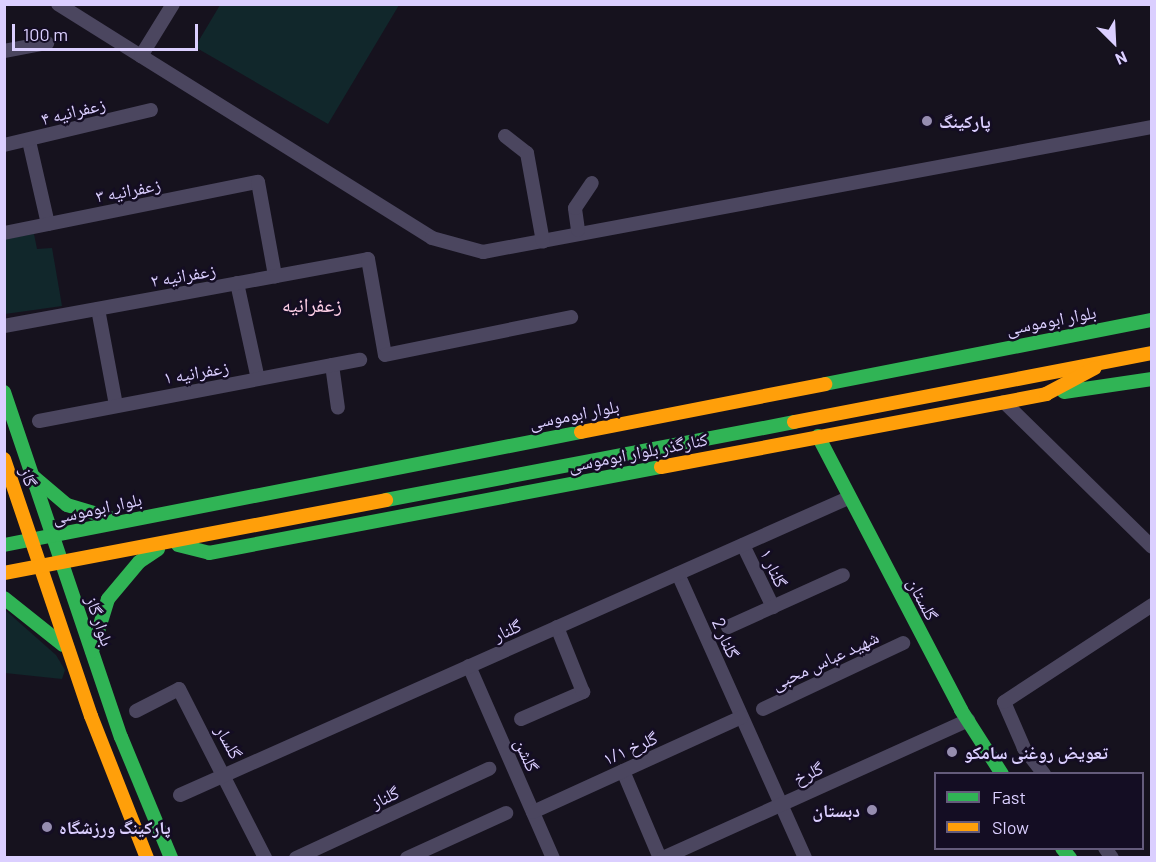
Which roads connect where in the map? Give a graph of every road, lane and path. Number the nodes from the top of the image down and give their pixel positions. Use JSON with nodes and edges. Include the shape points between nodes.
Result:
{"nodes":[{"id":1,"x":58,"y":4,"type":"edge"},
{"id":2,"x":173,"y":4,"type":"edge"},
{"id":3,"x":47,"y":43,"type":"dead end"},
{"id":4,"x":4,"y":51,"type":"edge"},
{"id":5,"x":141,"y":56,"type":"junction"},
{"id":6,"x":151,"y":110,"type":"dead end"},
{"id":7,"x":1152,"y":127,"type":"edge"},
{"id":8,"x":505,"y":136,"type":"dead end"},
{"id":9,"x":29,"y":141,"type":"junction"},
{"id":10,"x":4,"y":145,"type":"edge"},
{"id":11,"x":592,"y":183,"type":"dead end"},
{"id":12,"x":48,"y":224,"type":"junction"},
{"id":13,"x":578,"y":230,"type":"junction"},
{"id":14,"x":4,"y":232,"type":"edge"},
{"id":15,"x":543,"y":243,"type":"junction"},
{"id":16,"x":275,"y":276,"type":"junction"},
{"id":17,"x":237,"y":283,"type":"junction"},
{"id":18,"x":98,"y":309,"type":"junction"},
{"id":19,"x":571,"y":317,"type":"dead end"},
{"id":20,"x":1152,"y":320,"type":"edge"},
{"id":21,"x":4,"y":326,"type":"edge"},
{"id":22,"x":1152,"y":353,"type":"edge"},
{"id":23,"x":360,"y":360,"type":"dead end"},
{"id":24,"x":1104,"y":362,"type":"junction"},
{"id":25,"x":332,"y":365,"type":"junction"},
{"id":26,"x":258,"y":379,"type":"junction"},
{"id":27,"x":1152,"y":379,"type":"edge"},
{"id":28,"x":4,"y":392,"type":"edge"},
{"id":29,"x":1046,"y":394,"type":"junction"},
{"id":30,"x":1004,"y":402,"type":"junction"},
{"id":31,"x":116,"y":405,"type":"junction"},
{"id":32,"x":338,"y":408,"type":"dead end"},
{"id":33,"x":39,"y":421,"type":"dead end"},
{"id":34,"x":818,"y":436,"type":"junction"},
{"id":35,"x":6,"y":468,"type":"edge"},
{"id":36,"x":30,"y":472,"type":"junction"},
{"id":37,"x":531,"y":473,"type":"junction"},
{"id":38,"x":571,"y":484,"type":"junction"},
{"id":39,"x":848,"y":498,"type":"junction"},
{"id":40,"x":375,"y":503,"type":"junction"},
{"id":41,"x":407,"y":515,"type":"junction"},
{"id":42,"x":123,"y":520,"type":"junction"},
{"id":43,"x":52,"y":536,"type":"junction"},
{"id":44,"x":32,"y":541,"type":"junction"},
{"id":45,"x":168,"y":544,"type":"junction"},
{"id":46,"x":4,"y":545,"type":"edge"},
{"id":47,"x":743,"y":545,"type":"junction"},
{"id":48,"x":1152,"y":547,"type":"edge"},
{"id":49,"x":62,"y":564,"type":"junction"},
{"id":50,"x":41,"y":568,"type":"junction"},
{"id":51,"x":4,"y":573,"type":"edge"},
{"id":52,"x":678,"y":574,"type":"junction"},
{"id":53,"x":843,"y":575,"type":"dead end"},
{"id":54,"x":4,"y":598,"type":"edge"},
{"id":55,"x":1152,"y":605,"type":"edge"},
{"id":56,"x":772,"y":607,"type":"junction"},
{"id":57,"x":557,"y":627,"type":"junction"},
{"id":58,"x":728,"y":627,"type":"dead end"},
{"id":59,"x":903,"y":643,"type":"dead end"},
{"id":60,"x":69,"y":651,"type":"junction"},
{"id":61,"x":92,"y":651,"type":"junction"},
{"id":62,"x":469,"y":666,"type":"junction"},
{"id":63,"x":763,"y":708,"type":"dead end"},
{"id":64,"x":136,"y":711,"type":"dead end"},
{"id":65,"x":741,"y":717,"type":"junction"},
{"id":66,"x":521,"y":719,"type":"dead end"},
{"id":67,"x":968,"y":720,"type":"junction"},
{"id":68,"x":489,"y":769,"type":"dead end"},
{"id":69,"x":623,"y":771,"type":"junction"},
{"id":70,"x":1001,"y":772,"type":"edge"},
{"id":71,"x":1042,"y":772,"type":"edge"},
{"id":72,"x":225,"y":774,"type":"junction"},
{"id":73,"x":180,"y":795,"type":"dead end"},
{"id":74,"x":781,"y":806,"type":"junction"},
{"id":75,"x":533,"y":812,"type":"junction"},
{"id":76,"x":506,"y":813,"type":"dead end"},
{"id":77,"x":147,"y":858,"type":"edge"},
{"id":78,"x":171,"y":858,"type":"edge"},
{"id":79,"x":265,"y":858,"type":"edge"},
{"id":80,"x":296,"y":858,"type":"edge"},
{"id":81,"x":407,"y":858,"type":"edge"},
{"id":82,"x":553,"y":858,"type":"edge"},
{"id":83,"x":662,"y":858,"type":"edge"},
{"id":84,"x":805,"y":858,"type":"edge"}],
"edges":[{"from":1,"to":5,"type":"street"},
{"from":2,"to":5,"type":"street"},
{"from":3,"to":4,"type":"street"},
{"from":5,"to":15,"type":"street","via":[[432,238],[483,252]]},
{"from":6,"to":9,"type":"street","name":"زعفرانیه ۴"},
{"from":7,"to":13,"type":"street"},
{"from":8,"to":15,"type":"street","via":[[527,153]]},
{"from":9,"to":10,"type":"street","name":"زعفرانیه ۴"},
{"from":9,"to":12,"type":"street"},
{"from":11,"to":13,"type":"street","via":[[575,208]]},
{"from":12,"to":14,"type":"street","name":"زعفرانیه ۳"},
{"from":12,"to":16,"type":"street","name":"زعفرانیه ۳","via":[[258,182]]},
{"from":13,"to":15,"type":"street"},
{"from":16,"to":17,"type":"street","name":"زعفرانیه ۲"},
{"from":16,"to":19,"type":"street","name":"زعفرانیه ۲","via":[[368,259],[386,355]]},
{"from":17,"to":18,"type":"street","name":"زعفرانیه ۲"},
{"from":17,"to":26,"type":"street"},
{"from":18,"to":21,"type":"street","name":"زعفرانیه ۲"},
{"from":18,"to":31,"type":"street"},
{"from":20,"to":42,"type":"main road","name":"بلوار ابوموسی"},
{"from":22,"to":24,"type":"main road"},
{"from":23,"to":25,"type":"street","name":"زعفرانیه ۱"},
{"from":24,"to":29,"type":"main road","name":"کنارگذر بلوار ابوموسی"},
{"from":24,"to":37,"type":"main road"},
{"from":25,"to":26,"type":"street","name":"زعفرانیه ۱"},
{"from":25,"to":32,"type":"street"},
{"from":26,"to":31,"type":"street","name":"زعفرانیه ۱"},
{"from":27,"to":29,"type":"main road"},
{"from":28,"to":36,"type":"main road","name":"بلوار گاز"},
{"from":29,"to":30,"type":"main road","name":"کنارگذر بلوار ابوموسی"},
{"from":30,"to":34,"type":"main road","name":"کنارگذر بلوار ابوموسی"},
{"from":30,"to":48,"type":"street"},
{"from":31,"to":33,"type":"street","name":"زعفرانیه ۱"},
{"from":34,"to":38,"type":"main road","name":"کنارگذر بلوار ابوموسی"},
{"from":34,"to":39,"type":"main road","name":"گلستان"},
{"from":35,"to":44,"type":"main road","name":"گاز"},
{"from":36,"to":42,"type":"main road","via":[[67,505]]},
{"from":36,"to":43,"type":"main road","name":"بلوار گاز"},
{"from":37,"to":38,"type":"main road"},
{"from":37,"to":40,"type":"main road"},
{"from":38,"to":41,"type":"main road","name":"کنارگذر بلوار ابوموسی"},
{"from":39,"to":47,"type":"street","name":"گلنار"},
{"from":39,"to":67,"type":"main road","name":"گلستان"},
{"from":40,"to":41,"type":"main road"},
{"from":40,"to":45,"type":"main road"},
{"from":41,"to":45,"type":"main road","name":"کنارگذر بلوار ابوموسی","via":[[209,553]]},
{"from":42,"to":43,"type":"main road","name":"بلوار ابوموسی"},
{"from":43,"to":44,"type":"main road","name":"بلوار ابوموسی"},
{"from":43,"to":49,"type":"main road","name":"بلوار گاز"},
{"from":44,"to":46,"type":"main road","name":"بلوار ابوموسی"},
{"from":44,"to":50,"type":"main road"},
{"from":45,"to":49,"type":"main road"},
{"from":45,"to":61,"type":"main road","via":[[139,562],[114,591]]},
{"from":47,"to":52,"type":"street","name":"گلنار"},
{"from":47,"to":56,"type":"street","name":"گلنار ۱"},
{"from":49,"to":50,"type":"main road"},
{"from":49,"to":61,"type":"main road","name":"بلوار گاز"},
{"from":50,"to":51,"type":"main road"},
{"from":50,"to":60,"type":"main road"},
{"from":52,"to":57,"type":"street","name":"گلنار"},
{"from":52,"to":65,"type":"street","name":"گلنار 2"},
{"from":53,"to":56,"type":"street"},
{"from":54,"to":60,"type":"main road","via":[[47,627]]},
{"from":55,"to":71,"type":"street","via":[[1004,702],[1024,748]]},
{"from":56,"to":58,"type":"street"},
{"from":57,"to":62,"type":"street","name":"گلنار"},
{"from":57,"to":66,"type":"street","via":[[583,692]]},
{"from":59,"to":63,"type":"street","name":"شهید عباس محبی"},
{"from":60,"to":77,"type":"main road"},
{"from":61,"to":78,"type":"main road","name":"بلوار گاز"},
{"from":62,"to":72,"type":"street","name":"گلنار"},
{"from":62,"to":75,"type":"street","name":"گلشن"},
{"from":64,"to":72,"type":"street","name":"گلسار","via":[[179,689]]},
{"from":65,"to":69,"type":"street","name":"گلرخ ۱/۱"},
{"from":65,"to":74,"type":"street","name":"گلنار 2"},
{"from":67,"to":70,"type":"main road","name":"گلستان"},
{"from":67,"to":74,"type":"street","name":"گلرخ"},
{"from":68,"to":80,"type":"street","name":"گلناز"},
{"from":69,"to":75,"type":"street","name":"گلرخ ۱/۱"},
{"from":69,"to":83,"type":"street"},
{"from":72,"to":73,"type":"street","name":"گلنار"},
{"from":72,"to":79,"type":"street","name":"گلسار"},
{"from":74,"to":83,"type":"street","name":"گلرخ"},
{"from":74,"to":84,"type":"street","name":"گلنار 2"},
{"from":75,"to":82,"type":"street","name":"گلشن"},
{"from":76,"to":81,"type":"street"}]}
